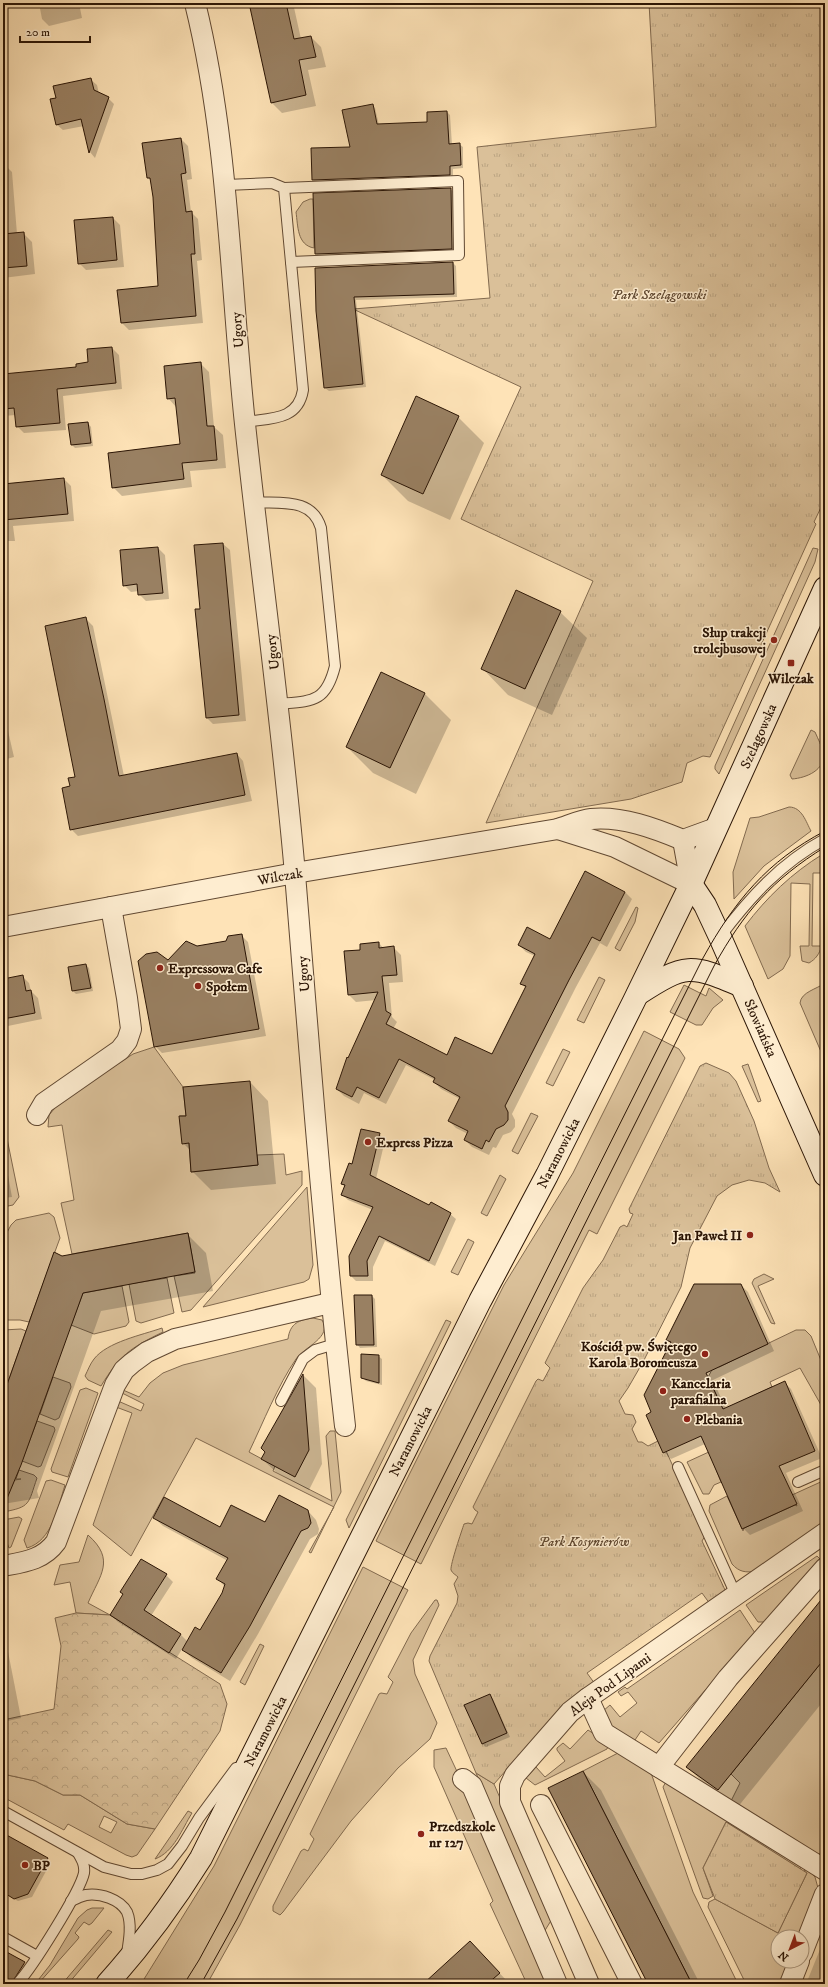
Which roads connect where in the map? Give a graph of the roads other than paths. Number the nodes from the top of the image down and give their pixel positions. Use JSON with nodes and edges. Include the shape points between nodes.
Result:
{"nodes":[{"id":1,"x":195,"y":3,"type":"edge"},
{"id":2,"x":226,"y":185,"type":"junction"},
{"id":3,"x":284,"y":188,"type":"junction"},
{"id":4,"x":292,"y":262,"type":"junction"},
{"id":5,"x":245,"y":422,"type":"junction"},
{"id":6,"x":254,"y":502,"type":"junction"},
{"id":7,"x":825,"y":588,"type":"edge"},
{"id":8,"x":278,"y":704,"type":"junction"},
{"id":9,"x":716,"y":828,"type":"junction"},
{"id":10,"x":558,"y":829,"type":"junction"},
{"id":11,"x":825,"y":839,"type":"edge"},
{"id":12,"x":683,"y":840,"type":"junction"},
{"id":13,"x":294,"y":873,"type":"junction"},
{"id":14,"x":691,"y":884,"type":"junction"},
{"id":15,"x":111,"y":907,"type":"junction"},
{"id":16,"x":3,"y":927,"type":"edge"},
{"id":17,"x":720,"y":938,"type":"junction"},
{"id":18,"x":742,"y":986,"type":"junction"},
{"id":19,"x":637,"y":995,"type":"junction"},
{"id":20,"x":37,"y":1115,"type":"dead end"},
{"id":21,"x":825,"y":1175,"type":"edge"},
{"id":22,"x":330,"y":1303,"type":"junction"},
{"id":23,"x":335,"y":1344,"type":"junction"},
{"id":24,"x":281,"y":1401,"type":"dead end"},
{"id":25,"x":345,"y":1426,"type":"dead end"},
{"id":26,"x":678,"y":1467,"type":"dead end"},
{"id":27,"x":825,"y":1470,"type":"edge"},
{"id":28,"x":798,"y":1482,"type":"dead end"},
{"id":29,"x":825,"y":1533,"type":"edge"},
{"id":30,"x":3,"y":1566,"type":"edge"},
{"id":31,"x":825,"y":1568,"type":"edge"},
{"id":32,"x":736,"y":1595,"type":"junction"},
{"id":33,"x":588,"y":1698,"type":"junction"},
{"id":34,"x":265,"y":1730,"type":"junction"},
{"id":35,"x":658,"y":1767,"type":"junction"},
{"id":36,"x":463,"y":1779,"type":"dead end"},
{"id":37,"x":541,"y":1804,"type":"dead end"},
{"id":38,"x":3,"y":1811,"type":"edge"},
{"id":39,"x":78,"y":1853,"type":"junction"},
{"id":40,"x":825,"y":1870,"type":"edge"},
{"id":41,"x":825,"y":1894,"type":"edge"},
{"id":42,"x":71,"y":1900,"type":"junction"},
{"id":43,"x":810,"y":1932,"type":"edge"},
{"id":44,"x":3,"y":1937,"type":"edge"},
{"id":45,"x":37,"y":1956,"type":"junction"},
{"id":46,"x":124,"y":1965,"type":"junction"},
{"id":47,"x":796,"y":1969,"type":"edge"},
{"id":48,"x":17,"y":1984,"type":"edge"},
{"id":49,"x":107,"y":1984,"type":"edge"},
{"id":50,"x":558,"y":1984,"type":"edge"},
{"id":51,"x":589,"y":1984,"type":"edge"},
{"id":52,"x":632,"y":1984,"type":"edge"},
{"id":53,"x":790,"y":1984,"type":"edge"}],
"edges":[{"from":1,"to":2,"type":"street","name":"Ugory","via":[[203,37]]},
{"from":2,"to":3,"type":"lane","via":[[272,183]]},
{"from":2,"to":5,"type":"street","name":"Ugory"},
{"from":3,"to":4,"type":"lane"},
{"from":3,"to":4,"type":"lane","via":[[458,181],[459,255]]},
{"from":4,"to":5,"type":"lane","via":[[302,398],[290,413]]},
{"from":5,"to":6,"type":"street","name":"Ugory"},
{"from":6,"to":8,"type":"street","name":"Ugory"},
{"from":6,"to":8,"type":"lane","via":[[307,507],[313,512],[321,528],[335,666],[326,691],[317,698]]},
{"from":7,"to":9,"type":"street","name":"Szelągowska"},
{"from":8,"to":13,"type":"street","name":"Ugory"},
{"from":9,"to":12,"type":"street"},
{"from":9,"to":14,"type":"street","name":"Szelągowska"},
{"from":10,"to":12,"type":"street","name":"Wilczak","via":[[590,819],[609,819],[654,829]]},
{"from":10,"to":13,"type":"street","name":"Wilczak"},
{"from":10,"to":14,"type":"street","name":"Wilczak","via":[[615,847]]},
{"from":11,"to":17,"type":"lane","via":[[801,853],[775,874],[749,900]]},
{"from":12,"to":14,"type":"street"},
{"from":13,"to":15,"type":"street","name":"Wilczak"},
{"from":13,"to":22,"type":"street","name":"Ugory"},
{"from":14,"to":17,"type":"street","name":"Słowiańska","via":[[705,905]]},
{"from":14,"to":19,"type":"street","name":"Naramowicka"},
{"from":15,"to":16,"type":"street","name":"Wilczak"},
{"from":15,"to":20,"type":"street","via":[[131,1029],[127,1041],[120,1050],[44,1103]]},
{"from":17,"to":18,"type":"street","name":"Słowiańska"},
{"from":18,"to":19,"type":"street","via":[[711,973],[685,969],[665,976]]},
{"from":18,"to":21,"type":"street","name":"Słowiańska"},
{"from":19,"to":34,"type":"street","name":"Naramowicka"},
{"from":22,"to":23,"type":"street","name":"Ugory"},
{"from":22,"to":30,"type":"street","via":[[175,1339],[147,1352],[132,1363],[121,1374],[113,1390],[56,1542],[42,1556]]},
{"from":23,"to":24,"type":"lane","via":[[315,1350],[303,1359]]},
{"from":23,"to":25,"type":"street","name":"Ugory"},
{"from":26,"to":32,"type":"lane"},
{"from":27,"to":28,"type":"lane"},
{"from":29,"to":32,"type":"street","name":"Aleja Pod Lipami"},
{"from":31,"to":35,"type":"street","via":[[733,1672]]},
{"from":32,"to":33,"type":"street","name":"Aleja Pod Lipami"},
{"from":33,"to":35,"type":"street","via":[[604,1733]]},
{"from":33,"to":51,"type":"street","name":"Aleja Pod Lipami","via":[[570,1712],[515,1775],[510,1786],[510,1802]]},
{"from":34,"to":39,"type":"lane","via":[[168,1864],[157,1870],[131,1874],[104,1867]]},
{"from":34,"to":46,"type":"street","name":"Naramowicka","via":[[201,1858],[175,1899]]},
{"from":35,"to":40,"type":"street"},
{"from":36,"to":50,"type":"street","via":[[472,1786]]},
{"from":37,"to":52,"type":"street"},
{"from":38,"to":39,"type":"lane"},
{"from":39,"to":42,"type":"lane","via":[[84,1871]]},
{"from":41,"to":43,"type":"street"},
{"from":42,"to":45,"type":"lane"},
{"from":42,"to":46,"type":"lane","via":[[85,1895],[99,1895],[115,1900],[127,1912],[130,1939]]},
{"from":44,"to":45,"type":"lane"},
{"from":45,"to":48,"type":"lane"},
{"from":46,"to":49,"type":"street","name":"Naramowicka"},
{"from":47,"to":53,"type":"street"}]}
